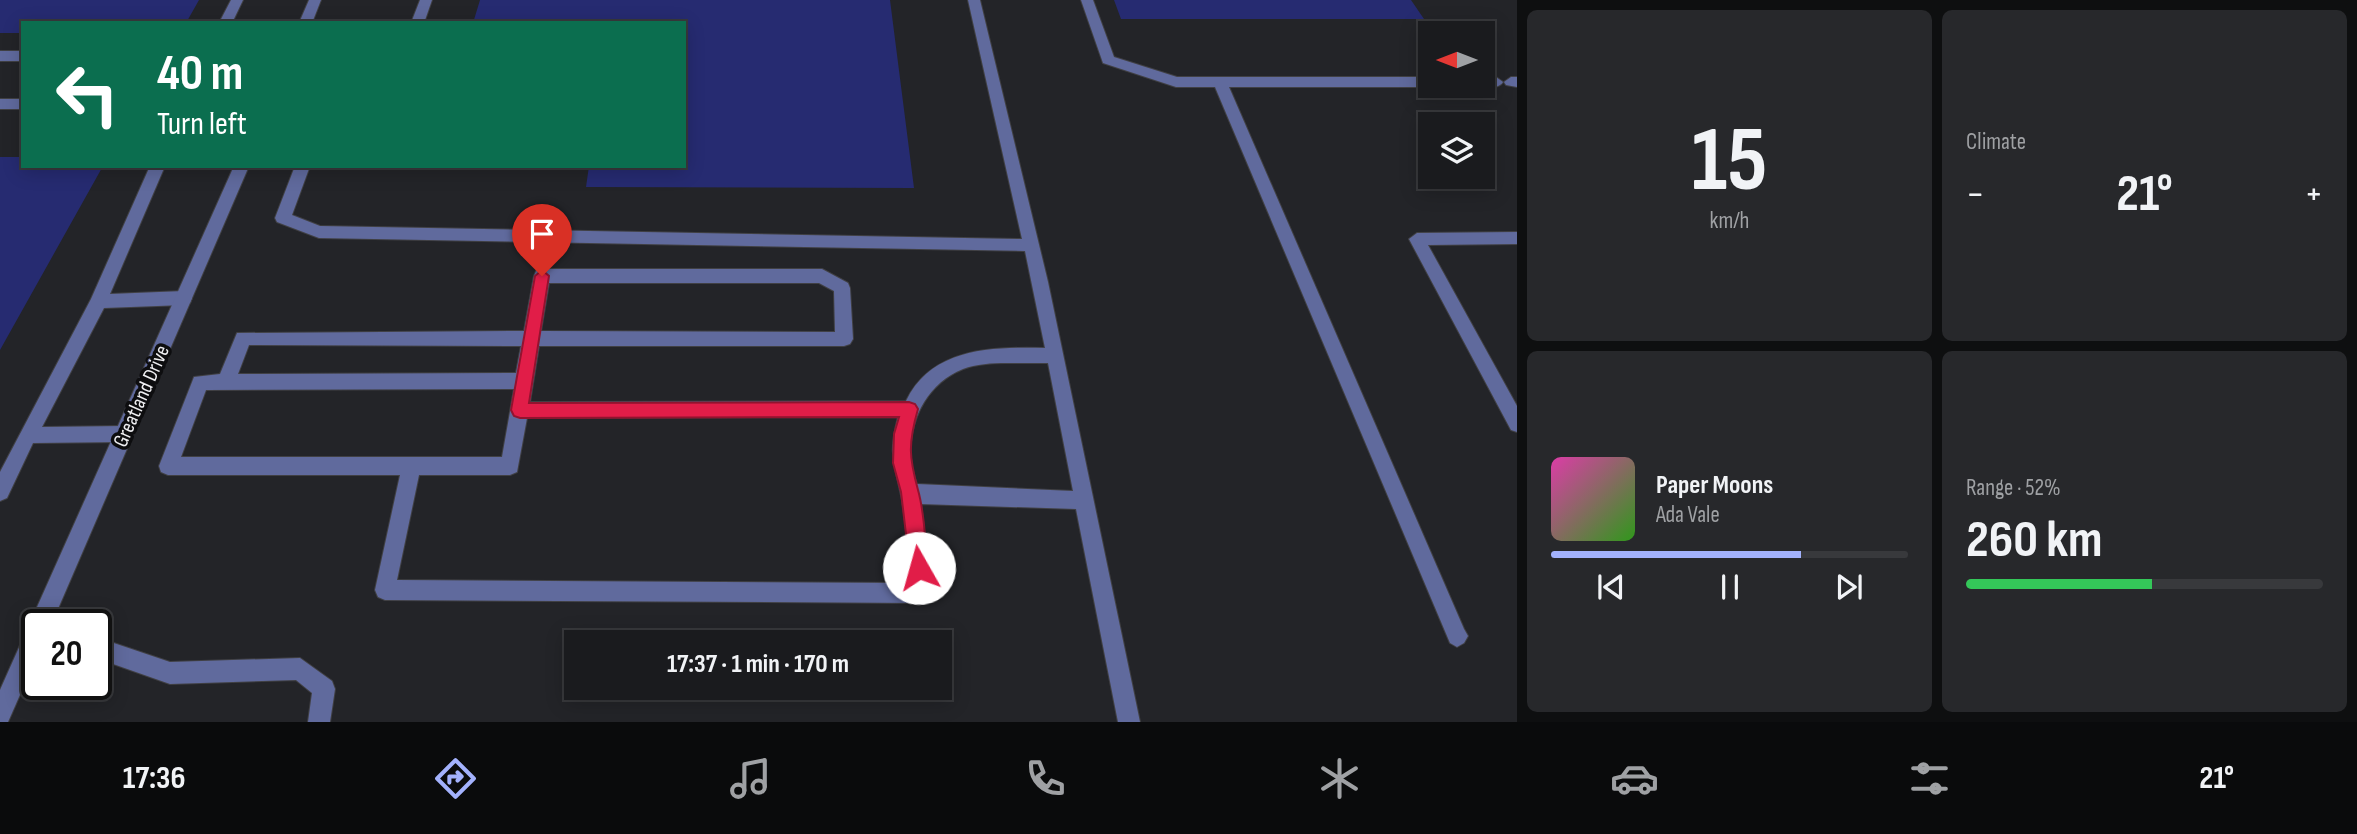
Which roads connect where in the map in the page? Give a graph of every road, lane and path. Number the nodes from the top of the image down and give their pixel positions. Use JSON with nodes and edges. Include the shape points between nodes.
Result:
{"nodes":[{"id":1,"x":237,"y":0,"type":"edge"},
{"id":2,"x":315,"y":0,"type":"edge"},
{"id":3,"x":426,"y":0,"type":"edge"},
{"id":4,"x":974,"y":0,"type":"edge"},
{"id":5,"x":1087,"y":0,"type":"edge"},
{"id":6,"x":226,"y":21,"type":"edge"},
{"id":7,"x":306,"y":21,"type":"edge"},
{"id":8,"x":418,"y":21,"type":"edge"},
{"id":9,"x":0,"y":56,"type":"edge"},
{"id":10,"x":21,"y":56,"type":"edge"},
{"id":11,"x":1220,"y":82,"type":"junction"},
{"id":12,"x":1418,"y":82,"type":"edge"},
{"id":13,"x":0,"y":104,"type":"edge"},
{"id":14,"x":21,"y":104,"type":"edge"},
{"id":15,"x":157,"y":168,"type":"edge"},
{"id":16,"x":241,"y":168,"type":"edge"},
{"id":17,"x":302,"y":168,"type":"edge"},
{"id":18,"x":1517,"y":238,"type":"edge"},
{"id":19,"x":1031,"y":245,"type":"junction"},
{"id":20,"x":184,"y":298,"type":"junction"},
{"id":21,"x":99,"y":301,"type":"junction"},
{"id":22,"x":532,"y":336,"type":"junction"},
{"id":23,"x":1055,"y":356,"type":"junction"},
{"id":24,"x":524,"y":381,"type":"junction"},
{"id":25,"x":226,"y":382,"type":"junction"},
{"id":26,"x":909,"y":409,"type":"junction"},
{"id":27,"x":520,"y":410,"type":"junction"},
{"id":28,"x":1517,"y":424,"type":"edge"},
{"id":29,"x":124,"y":434,"type":"junction"},
{"id":30,"x":28,"y":435,"type":"junction"},
{"id":31,"x":411,"y":466,"type":"junction"},
{"id":32,"x":910,"y":491,"type":"junction"},
{"id":33,"x":0,"y":492,"type":"edge"},
{"id":34,"x":1084,"y":500,"type":"junction"},
{"id":35,"x":47,"y":609,"type":"edge"},
{"id":36,"x":1457,"y":636,"type":"dead end"},
{"id":37,"x":112,"y":653,"type":"edge"},
{"id":38,"x":21,"y":668,"type":"edge"},
{"id":39,"x":0,"y":715,"type":"edge"},
{"id":40,"x":319,"y":722,"type":"edge"},
{"id":41,"x":1129,"y":722,"type":"edge"}],
"edges":[{"from":1,"to":6,"type":"street"},
{"from":2,"to":7,"type":"street"},
{"from":3,"to":8,"type":"street"},
{"from":4,"to":19,"type":"street"},
{"from":5,"to":11,"type":"street","via":[[1108,60],[1176,82]]},
{"from":9,"to":10,"type":"street"},
{"from":11,"to":12,"type":"street"},
{"from":11,"to":36,"type":"street"},
{"from":13,"to":14,"type":"street"},
{"from":15,"to":21,"type":"street"},
{"from":16,"to":20,"type":"street","name":"Greatland Drive"},
{"from":17,"to":19,"type":"street","via":[[284,218],[319,232]]},
{"from":18,"to":28,"type":"street","via":[[1417,239]]},
{"from":19,"to":23,"type":"street"},
{"from":20,"to":21,"type":"street"},
{"from":20,"to":29,"type":"street","name":"Greatland Drive"},
{"from":21,"to":30,"type":"street"},
{"from":22,"to":22,"type":"street","via":[[542,276],[822,276],[842,288],[844,339]]},
{"from":22,"to":24,"type":"street"},
{"from":22,"to":25,"type":"street","via":[[243,338]]},
{"from":23,"to":26,"type":"street","via":[[979,357],[955,363],[925,386]]},
{"from":23,"to":34,"type":"street"},
{"from":24,"to":25,"type":"street"},
{"from":24,"to":27,"type":"street"},
{"from":25,"to":31,"type":"street","via":[[200,382],[168,466]]},
{"from":26,"to":27,"type":"street"},
{"from":26,"to":32,"type":"street","via":[[902,434],[902,463]]},
{"from":27,"to":31,"type":"street","via":[[510,466]]},
{"from":29,"to":30,"type":"street"},
{"from":29,"to":35,"type":"street","name":"Greatland Drive"},
{"from":30,"to":33,"type":"street"},
{"from":31,"to":32,"type":"street","via":[[385,590],[922,593]]},
{"from":32,"to":34,"type":"street"},
{"from":34,"to":41,"type":"street"},
{"from":37,"to":40,"type":"street","via":[[170,673],[300,669],[324,689]]},
{"from":38,"to":39,"type":"street","name":"Greatland Drive"}]}
